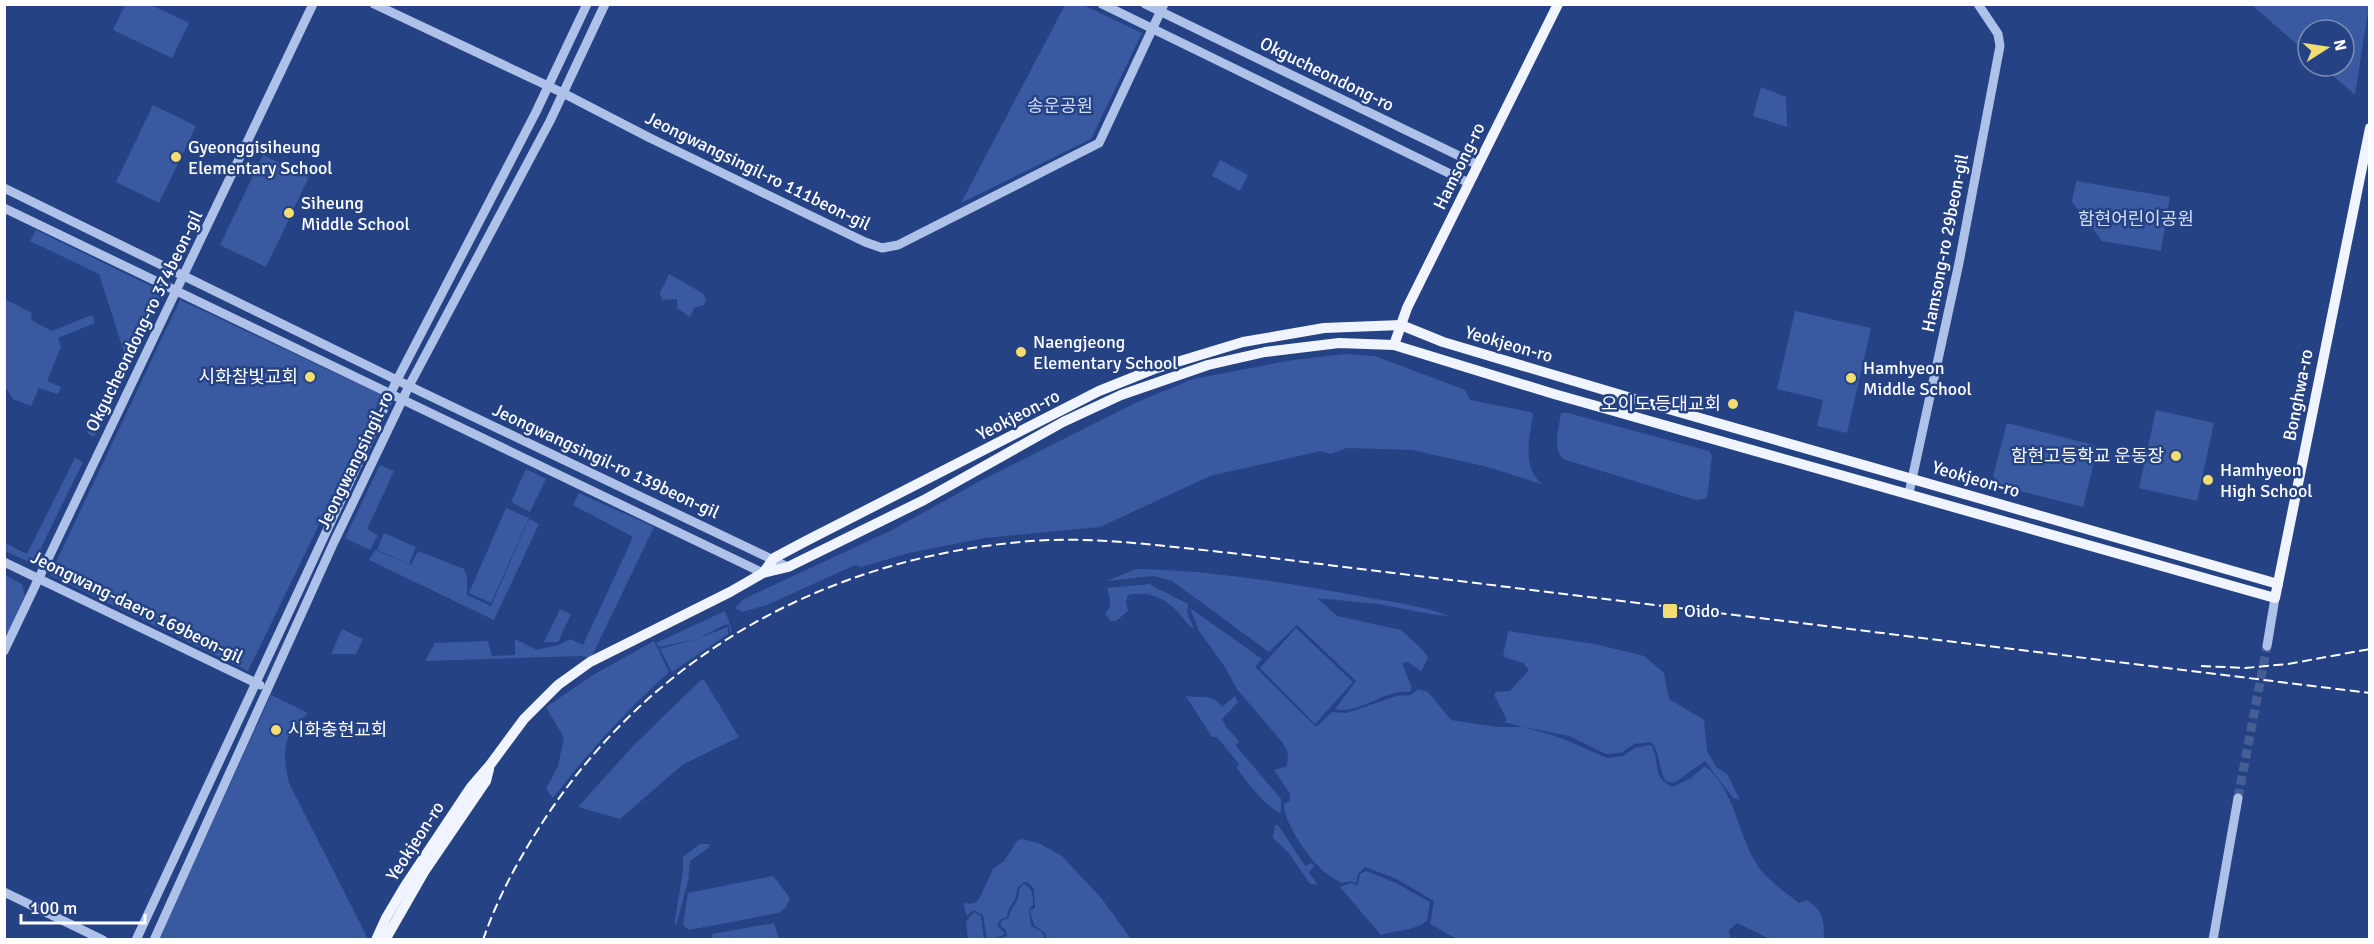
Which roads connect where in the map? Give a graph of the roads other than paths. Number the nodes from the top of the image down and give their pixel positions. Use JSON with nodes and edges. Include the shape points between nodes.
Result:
{"nodes":[{"id":1,"x":313,"y":4,"type":"edge"},
{"id":2,"x":374,"y":4,"type":"edge"},
{"id":3,"x":587,"y":4,"type":"edge"},
{"id":4,"x":605,"y":4,"type":"edge"},
{"id":5,"x":1102,"y":4,"type":"edge"},
{"id":6,"x":1145,"y":4,"type":"edge"},
{"id":7,"x":1558,"y":4,"type":"edge"},
{"id":8,"x":1978,"y":4,"type":"edge"},
{"id":9,"x":1162,"y":8,"type":"edge"},
{"id":10,"x":1153,"y":29,"type":"junction"},
{"id":11,"x":548,"y":87,"type":"junction"},
{"id":12,"x":563,"y":93,"type":"junction"},
{"id":13,"x":2370,"y":128,"type":"edge"},
{"id":14,"x":2370,"y":139,"type":"edge"},
{"id":15,"x":2364,"y":152,"type":"junction"},
{"id":16,"x":1478,"y":165,"type":"junction"},
{"id":17,"x":1469,"y":183,"type":"junction"},
{"id":18,"x":4,"y":188,"type":"edge"},
{"id":19,"x":4,"y":208,"type":"edge"},
{"id":20,"x":184,"y":276,"type":"junction"},
{"id":21,"x":176,"y":291,"type":"junction"},
{"id":22,"x":1401,"y":325,"type":"junction"},
{"id":23,"x":1394,"y":345,"type":"junction"},
{"id":24,"x":397,"y":380,"type":"junction"},
{"id":25,"x":409,"y":386,"type":"junction"},
{"id":26,"x":390,"y":394,"type":"junction"},
{"id":27,"x":402,"y":400,"type":"junction"},
{"id":28,"x":1913,"y":478,"type":"junction"},
{"id":29,"x":1909,"y":493,"type":"junction"},
{"id":30,"x":774,"y":558,"type":"junction"},
{"id":31,"x":4,"y":562,"type":"edge"},
{"id":32,"x":788,"y":567,"type":"junction"},
{"id":33,"x":763,"y":573,"type":"junction"},
{"id":34,"x":39,"y":578,"type":"junction"},
{"id":35,"x":2278,"y":584,"type":"junction"},
{"id":36,"x":2275,"y":598,"type":"junction"},
{"id":37,"x":2267,"y":646,"type":"tunnel mouth"},
{"id":38,"x":4,"y":651,"type":"edge"},
{"id":39,"x":256,"y":683,"type":"junction"},
{"id":40,"x":267,"y":688,"type":"junction"},
{"id":41,"x":490,"y":765,"type":"junction"},
{"id":42,"x":2238,"y":798,"type":"tunnel mouth"},
{"id":43,"x":4,"y":892,"type":"edge"},
{"id":44,"x":103,"y":939,"type":"edge"},
{"id":45,"x":136,"y":939,"type":"edge"},
{"id":46,"x":154,"y":939,"type":"edge"},
{"id":47,"x":376,"y":939,"type":"edge"},
{"id":48,"x":386,"y":939,"type":"edge"},
{"id":49,"x":2213,"y":939,"type":"edge"}],
"edges":[{"from":1,"to":20,"type":"street","name":"Okgucheondong-ro 374beon-gil"},
{"from":2,"to":11,"type":"street","name":"Jeongwangsingil-ro 111beon-gil"},
{"from":3,"to":11,"type":"street","name":"Jeongwangsingil-ro"},
{"from":4,"to":12,"type":"street","name":"Jeongwangsingil-ro"},
{"from":5,"to":10,"type":"street","name":"Okgucheondong-ro"},
{"from":6,"to":9,"type":"street","name":"Okgucheondong-ro"},
{"from":7,"to":16,"type":"main road","name":"Hamsong-ro"},
{"from":8,"to":28,"type":"street","name":"Hamsong-ro 29beon-gil","via":[[1998,34],[2000,46]]},
{"from":9,"to":10,"type":"street"},
{"from":9,"to":16,"type":"street","name":"Okgucheondong-ro"},
{"from":10,"to":12,"type":"street","name":"Jeongwangsingil-ro 111beon-gil","via":[[1100,143],[898,245],[882,248]]},
{"from":10,"to":17,"type":"street","name":"Okgucheondong-ro"},
{"from":11,"to":12,"type":"street","name":"Jeongwangsingil-ro 111beon-gil"},
{"from":11,"to":24,"type":"street","name":"Jeongwangsingil-ro"},
{"from":12,"to":25,"type":"street","name":"Jeongwangsingil-ro"},
{"from":13,"to":15,"type":"main road","name":"Bonghwa-ro"},
{"from":14,"to":15,"type":"main road","name":"Bonghwa-ro"},
{"from":15,"to":35,"type":"main road","name":"Bonghwa-ro"},
{"from":16,"to":17,"type":"main road","name":"Hamsong-ro"},
{"from":17,"to":22,"type":"main road","name":"Hamsong-ro"},
{"from":18,"to":20,"type":"street","name":"Jeongwangsingil-ro 139beon-gil"},
{"from":19,"to":21,"type":"street","name":"Jeongwangsingil-ro 139beon-gil"},
{"from":20,"to":21,"type":"street","name":"Okgucheondong-ro 374beon-gil"},
{"from":20,"to":24,"type":"street","name":"Jeongwangsingil-ro 139beon-gil"},
{"from":21,"to":26,"type":"street","name":"Jeongwangsingil-ro 139beon-gil"},
{"from":21,"to":34,"type":"street","name":"Okgucheondong-ro 374beon-gil"},
{"from":22,"to":23,"type":"main road","name":"Hamsong-ro"},
{"from":22,"to":28,"type":"main road","name":"Yeokjeon-ro","via":[[1443,342]]},
{"from":22,"to":30,"type":"main road","name":"Yeokjeon-ro","via":[[1324,328],[1244,342],[1154,369],[1099,391]]},
{"from":23,"to":29,"type":"main road","name":"Yeokjeon-ro"},
{"from":23,"to":32,"type":"main road","name":"Yeokjeon-ro","via":[[1339,343],[1265,352],[1208,365],[1121,395]]},
{"from":24,"to":25,"type":"street","name":"Jeongwangsingil-ro 139beon-gil"},
{"from":24,"to":26,"type":"street","name":"Jeongwangsingil-ro"},
{"from":25,"to":27,"type":"street","name":"Jeongwangsingil-ro"},
{"from":25,"to":30,"type":"street","name":"Jeongwangsingil-ro 139beon-gil"},
{"from":26,"to":27,"type":"street","name":"Jeongwangsingil-ro 139beon-gil"},
{"from":26,"to":39,"type":"street","name":"Jeongwangsingil-ro"},
{"from":27,"to":33,"type":"street","name":"Jeongwangsingil-ro 139beon-gil"},
{"from":27,"to":40,"type":"street","name":"Jeongwangsingil-ro"},
{"from":28,"to":29,"type":"street","name":"Hamsong-ro 29beon-gil"},
{"from":28,"to":35,"type":"main road","name":"Yeokjeon-ro"},
{"from":29,"to":36,"type":"main road","name":"Yeokjeon-ro"},
{"from":30,"to":32,"type":"street","name":"Jeongwangsingil-ro 139beon-gil"},
{"from":30,"to":33,"type":"main road","name":"Yeokjeon-ro"},
{"from":31,"to":34,"type":"street","name":"Jeongwang-daero 169beon-gil"},
{"from":32,"to":33,"type":"main road","name":"Yeokjeon-ro"},
{"from":33,"to":41,"type":"main road","name":"Yeokjeon-ro","via":[[590,662],[558,685],[524,719]]},
{"from":34,"to":38,"type":"street","name":"Okgucheondong-ro 374beon-gil"},
{"from":34,"to":39,"type":"street","name":"Jeongwang-daero 169beon-gil"},
{"from":35,"to":36,"type":"main road","name":"Bonghwa-ro"},
{"from":36,"to":37,"type":"street","name":"Bonghwa-ro"},
{"from":39,"to":40,"type":"street","name":"Jeongwang-daero 169beon-gil"},
{"from":39,"to":45,"type":"street","name":"Jeongwangsingil-ro"},
{"from":40,"to":46,"type":"street","name":"Jeongwangsingil-ro"},
{"from":41,"to":47,"type":"main road","name":"Yeokjeon-ro","via":[[433,843]]},
{"from":41,"to":48,"type":"main road","name":"Yeokjeon-ro","via":[[486,781],[424,872]]},
{"from":42,"to":49,"type":"street"},
{"from":43,"to":44,"type":"street"}]}
